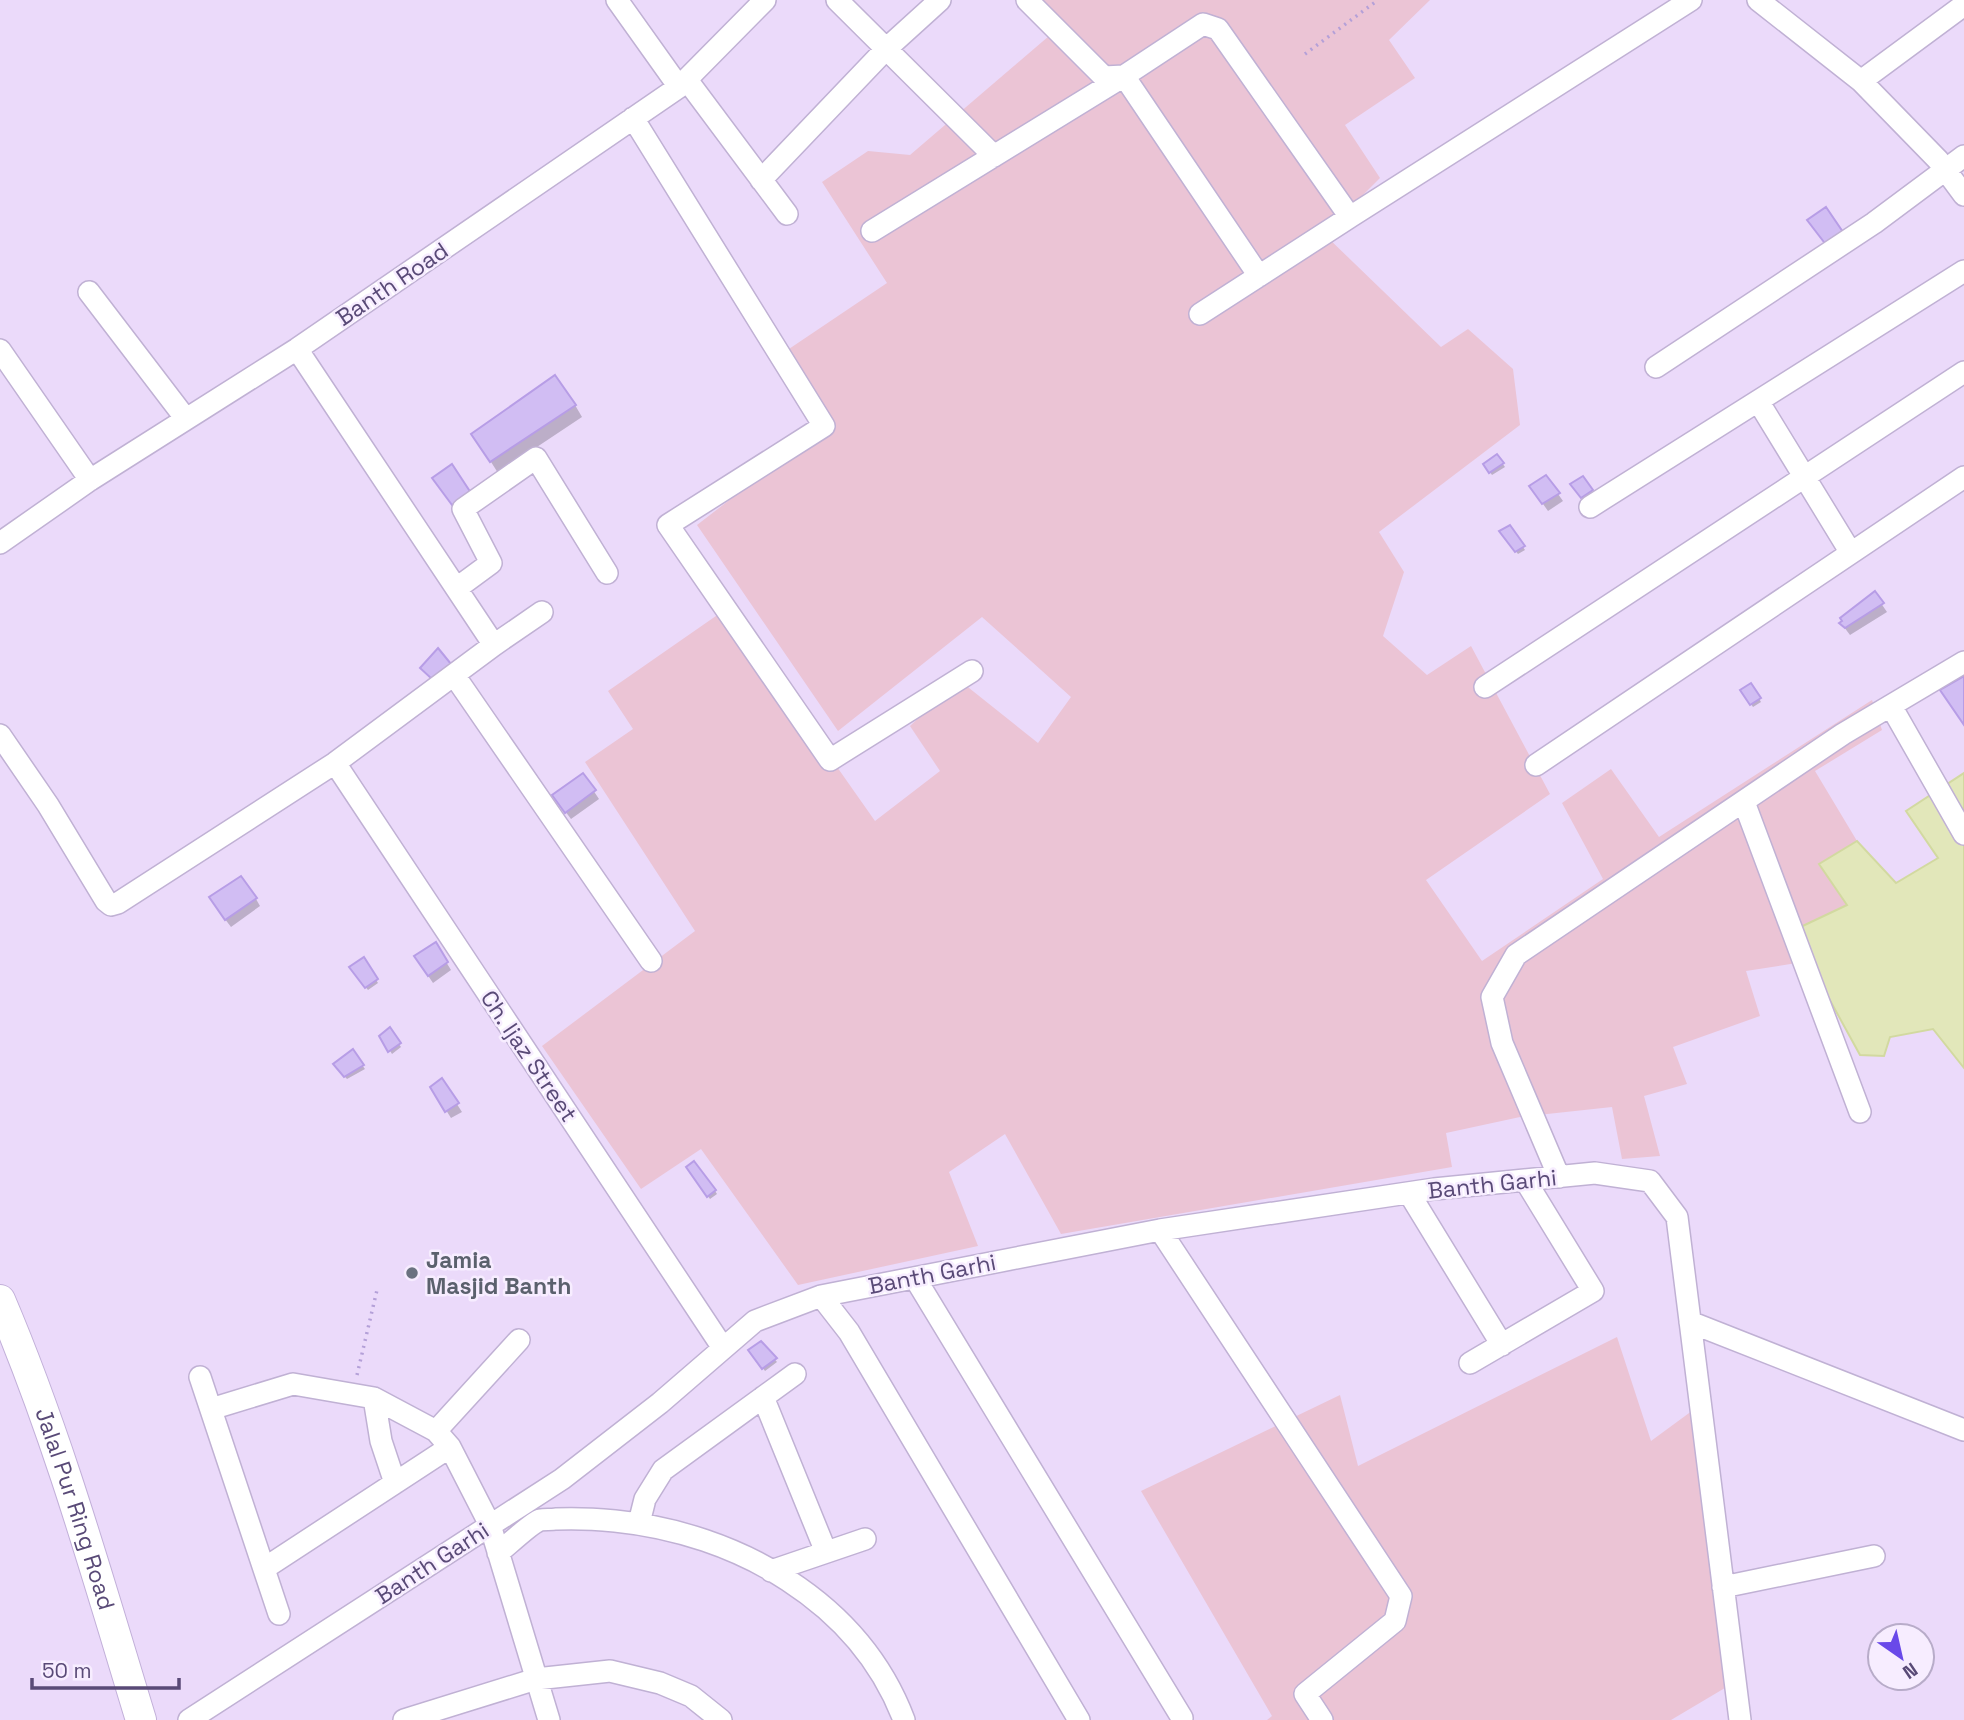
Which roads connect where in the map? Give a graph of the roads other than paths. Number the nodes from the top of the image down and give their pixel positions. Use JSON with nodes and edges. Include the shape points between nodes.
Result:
{"nodes":[{"id":1,"x":617,"y":0,"type":"edge"},
{"id":2,"x":765,"y":0,"type":"edge"},
{"id":3,"x":836,"y":0,"type":"edge"},
{"id":4,"x":940,"y":0,"type":"edge"},
{"id":5,"x":1027,"y":0,"type":"edge"},
{"id":6,"x":1691,"y":0,"type":"edge"},
{"id":7,"x":1758,"y":0,"type":"edge"},
{"id":8,"x":1964,"y":5,"type":"edge"},
{"id":9,"x":745,"y":8,"type":"edge"},
{"id":10,"x":886,"y":49,"type":"junction"},
{"id":11,"x":1124,"y":76,"type":"junction"},
{"id":12,"x":1861,"y":82,"type":"junction"},
{"id":13,"x":683,"y":83,"type":"junction"},
{"id":14,"x":633,"y":118,"type":"junction"},
{"id":15,"x":994,"y":156,"type":"junction"},
{"id":16,"x":1964,"y":156,"type":"edge"},
{"id":17,"x":1945,"y":169,"type":"junction"},
{"id":18,"x":761,"y":180,"type":"junction"},
{"id":19,"x":1964,"y":194,"type":"edge"},
{"id":20,"x":787,"y":214,"type":"dead end"},
{"id":21,"x":1350,"y":217,"type":"junction"},
{"id":22,"x":872,"y":231,"type":"dead end"},
{"id":23,"x":1964,"y":271,"type":"edge"},
{"id":24,"x":1259,"y":276,"type":"junction"},
{"id":25,"x":89,"y":292,"type":"dead end"},
{"id":26,"x":1200,"y":314,"type":"dead end"},
{"id":27,"x":297,"y":349,"type":"junction"},
{"id":28,"x":0,"y":350,"type":"edge"},
{"id":29,"x":1656,"y":367,"type":"dead end"},
{"id":30,"x":1964,"y":372,"type":"edge"},
{"id":31,"x":1758,"y":401,"type":"junction"},
{"id":32,"x":186,"y":419,"type":"junction"},
{"id":33,"x":1804,"y":477,"type":"junction"},
{"id":34,"x":1964,"y":477,"type":"edge"},
{"id":35,"x":90,"y":480,"type":"junction"},
{"id":36,"x":1590,"y":507,"type":"dead end"},
{"id":37,"x":0,"y":543,"type":"edge"},
{"id":38,"x":1852,"y":553,"type":"junction"},
{"id":39,"x":607,"y":573,"type":"dead end"},
{"id":40,"x":457,"y":588,"type":"junction"},
{"id":41,"x":542,"y":612,"type":"dead end"},
{"id":42,"x":494,"y":645,"type":"junction"},
{"id":43,"x":1964,"y":662,"type":"edge"},
{"id":44,"x":972,"y":671,"type":"dead end"},
{"id":45,"x":454,"y":675,"type":"junction"},
{"id":46,"x":1485,"y":687,"type":"dead end"},
{"id":47,"x":1891,"y":706,"type":"junction"},
{"id":48,"x":0,"y":735,"type":"edge"},
{"id":49,"x":335,"y":763,"type":"junction"},
{"id":50,"x":1536,"y":765,"type":"dead end"},
{"id":51,"x":1744,"y":802,"type":"junction"},
{"id":52,"x":1964,"y":834,"type":"edge"},
{"id":53,"x":651,"y":961,"type":"dead end"},
{"id":54,"x":1860,"y":1112,"type":"dead end"},
{"id":55,"x":1559,"y":1177,"type":"junction"},
{"id":56,"x":1525,"y":1180,"type":"junction"},
{"id":57,"x":1409,"y":1193,"type":"junction"},
{"id":58,"x":1160,"y":1230,"type":"junction"},
{"id":59,"x":915,"y":1278,"type":"junction"},
{"id":60,"x":821,"y":1296,"type":"junction"},
{"id":61,"x":0,"y":1300,"type":"edge"},
{"id":62,"x":1690,"y":1322,"type":"junction"},
{"id":63,"x":519,"y":1340,"type":"dead end"},
{"id":64,"x":1502,"y":1345,"type":"junction"},
{"id":65,"x":723,"y":1348,"type":"junction"},
{"id":66,"x":1470,"y":1363,"type":"dead end"},
{"id":67,"x":795,"y":1374,"type":"dead end"},
{"id":68,"x":200,"y":1377,"type":"dead end"},
{"id":69,"x":763,"y":1397,"type":"junction"},
{"id":70,"x":374,"y":1398,"type":"junction"},
{"id":71,"x":211,"y":1409,"type":"junction"},
{"id":72,"x":1964,"y":1430,"type":"edge"},
{"id":73,"x":443,"y":1439,"type":"junction"},
{"id":74,"x":395,"y":1483,"type":"junction"},
{"id":75,"x":639,"y":1523,"type":"junction"},
{"id":76,"x":491,"y":1525,"type":"junction"},
{"id":77,"x":865,"y":1539,"type":"dead end"},
{"id":78,"x":826,"y":1552,"type":"junction"},
{"id":79,"x":498,"y":1553,"type":"junction"},
{"id":80,"x":1874,"y":1556,"type":"dead end"},
{"id":81,"x":265,"y":1568,"type":"junction"},
{"id":82,"x":771,"y":1570,"type":"junction"},
{"id":83,"x":1723,"y":1587,"type":"junction"},
{"id":84,"x":279,"y":1614,"type":"dead end"},
{"id":85,"x":536,"y":1679,"type":"junction"},
{"id":86,"x":1182,"y":1718,"type":"dead end"},
{"id":87,"x":141,"y":1720,"type":"edge"},
{"id":88,"x":190,"y":1720,"type":"edge"},
{"id":89,"x":404,"y":1720,"type":"edge"},
{"id":90,"x":549,"y":1720,"type":"edge"},
{"id":91,"x":720,"y":1720,"type":"edge"},
{"id":92,"x":904,"y":1720,"type":"edge"},
{"id":93,"x":1079,"y":1720,"type":"edge"},
{"id":94,"x":1322,"y":1720,"type":"edge"},
{"id":95,"x":1740,"y":1720,"type":"edge"}],
"edges":[{"from":1,"to":13,"type":"street"},
{"from":2,"to":9,"type":"street","name":"Banth Road"},
{"from":3,"to":10,"type":"street"},
{"from":4,"to":10,"type":"street"},
{"from":5,"to":11,"type":"street","via":[[1104,77]]},
{"from":6,"to":21,"type":"street"},
{"from":7,"to":12,"type":"street"},
{"from":8,"to":12,"type":"street"},
{"from":9,"to":13,"type":"street","name":"Banth Road"},
{"from":10,"to":15,"type":"street"},
{"from":10,"to":18,"type":"street"},
{"from":11,"to":15,"type":"street"},
{"from":11,"to":21,"type":"street","via":[[1203,24],[1218,29]]},
{"from":11,"to":24,"type":"street"},
{"from":12,"to":17,"type":"street"},
{"from":13,"to":14,"type":"street","name":"Banth Road"},
{"from":13,"to":18,"type":"street"},
{"from":14,"to":27,"type":"street","name":"Banth Road"},
{"from":14,"to":44,"type":"street","via":[[824,426],[668,525],[830,760]]},
{"from":15,"to":22,"type":"street"},
{"from":16,"to":17,"type":"street"},
{"from":17,"to":19,"type":"street"},
{"from":17,"to":29,"type":"street","via":[[1863,231]]},
{"from":18,"to":20,"type":"street"},
{"from":21,"to":24,"type":"street"},
{"from":23,"to":31,"type":"street"},
{"from":24,"to":26,"type":"street"},
{"from":25,"to":32,"type":"street"},
{"from":27,"to":32,"type":"street","name":"Banth Road"},
{"from":27,"to":40,"type":"street"},
{"from":28,"to":35,"type":"street"},
{"from":30,"to":33,"type":"street"},
{"from":31,"to":33,"type":"street"},
{"from":31,"to":36,"type":"street"},
{"from":32,"to":35,"type":"street","name":"Banth Road"},
{"from":33,"to":38,"type":"street"},
{"from":33,"to":46,"type":"street"},
{"from":34,"to":38,"type":"street"},
{"from":35,"to":37,"type":"street","name":"Banth Road"},
{"from":38,"to":50,"type":"street"},
{"from":39,"to":40,"type":"street","via":[[536,458],[463,509],[491,563]]},
{"from":40,"to":42,"type":"street"},
{"from":41,"to":42,"type":"street"},
{"from":42,"to":45,"type":"street"},
{"from":43,"to":47,"type":"street"},
{"from":45,"to":49,"type":"street"},
{"from":45,"to":53,"type":"street"},
{"from":47,"to":51,"type":"street"},
{"from":47,"to":52,"type":"street"},
{"from":48,"to":49,"type":"street","via":[[111,905]]},
{"from":49,"to":65,"type":"street","name":"Ch. Ijaz Street"},
{"from":51,"to":54,"type":"street"},
{"from":51,"to":55,"type":"street","via":[[1516,955],[1492,998],[1502,1043]]},
{"from":55,"to":56,"type":"street","name":"Banth Garhi"},
{"from":55,"to":62,"type":"street","name":"Banth Garhi","via":[[1595,1173],[1650,1181],[1677,1217]]},
{"from":56,"to":57,"type":"street","name":"Banth Garhi"},
{"from":56,"to":64,"type":"street","via":[[1593,1291]]},
{"from":57,"to":58,"type":"street","name":"Banth Garhi"},
{"from":57,"to":64,"type":"street"},
{"from":58,"to":59,"type":"street","name":"Banth Garhi"},
{"from":58,"to":94,"type":"street","via":[[1401,1596],[1395,1620],[1305,1694]]},
{"from":59,"to":60,"type":"street","name":"Banth Garhi"},
{"from":59,"to":86,"type":"street"},
{"from":60,"to":65,"type":"street","name":"Banth Garhi","via":[[755,1321]]},
{"from":60,"to":93,"type":"street","via":[[849,1332]]},
{"from":61,"to":87,"type":"main road","name":"Jalal Pur Ring Road","via":[[64,1472]]},
{"from":62,"to":72,"type":"street"},
{"from":62,"to":83,"type":"street","name":"Banth Garhi"},
{"from":63,"to":73,"type":"street"},
{"from":64,"to":66,"type":"street"},
{"from":65,"to":76,"type":"street","name":"Banth Garhi","via":[[562,1479]]},
{"from":67,"to":69,"type":"street"},
{"from":68,"to":71,"type":"street"},
{"from":69,"to":75,"type":"street","via":[[663,1470],[645,1499]]},
{"from":69,"to":78,"type":"street"},
{"from":70,"to":71,"type":"street","via":[[293,1384]]},
{"from":70,"to":73,"type":"street"},
{"from":70,"to":74,"type":"street","via":[[381,1441]]},
{"from":71,"to":81,"type":"street"},
{"from":73,"to":74,"type":"street"},
{"from":73,"to":76,"type":"street"},
{"from":74,"to":81,"type":"street"},
{"from":75,"to":79,"type":"street","via":[[539,1520]]},
{"from":75,"to":82,"type":"street","via":[[693,1536]]},
{"from":76,"to":79,"type":"street"},
{"from":76,"to":88,"type":"street","name":"Banth Garhi"},
{"from":77,"to":78,"type":"street"},
{"from":78,"to":82,"type":"street"},
{"from":79,"to":85,"type":"street"},
{"from":80,"to":83,"type":"street"},
{"from":81,"to":84,"type":"street"},
{"from":82,"to":92,"type":"street","via":[[833,1614],[858,1641],[882,1674]]},
{"from":83,"to":95,"type":"street","name":"Banth Garhi"},
{"from":85,"to":89,"type":"street"},
{"from":85,"to":90,"type":"street"},
{"from":85,"to":91,"type":"street","via":[[610,1671],[691,1696]]}]}
